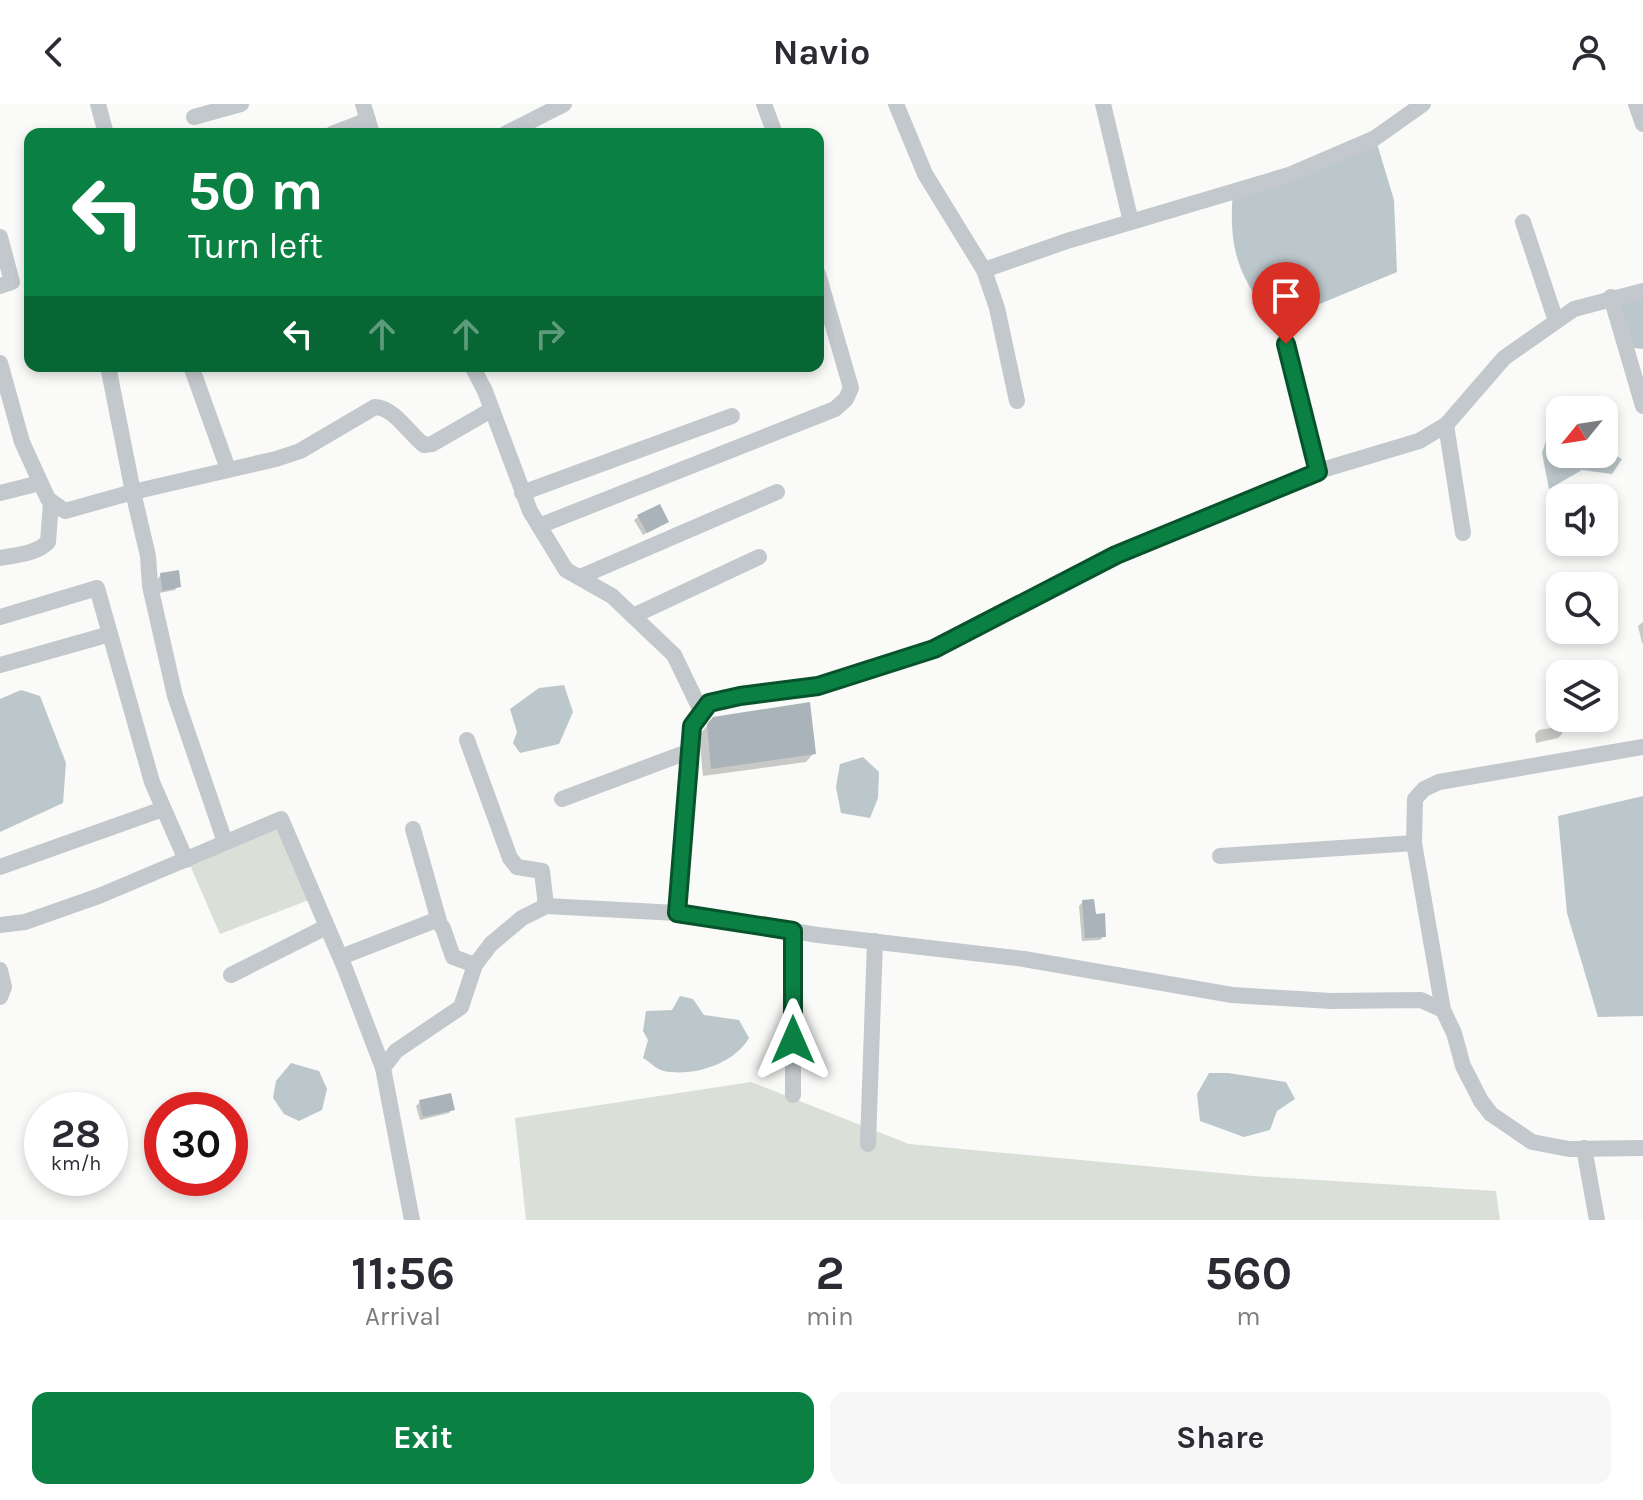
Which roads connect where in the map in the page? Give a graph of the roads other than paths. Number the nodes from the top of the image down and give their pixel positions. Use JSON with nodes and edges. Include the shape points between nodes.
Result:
{"nodes":[{"id":1,"x":98,"y":104,"type":"edge"},
{"id":2,"x":241,"y":104,"type":"edge"},
{"id":3,"x":564,"y":104,"type":"edge"},
{"id":4,"x":764,"y":104,"type":"edge"},
{"id":5,"x":896,"y":104,"type":"edge"},
{"id":6,"x":1103,"y":104,"type":"edge"},
{"id":7,"x":1423,"y":104,"type":"edge"},
{"id":8,"x":1636,"y":104,"type":"edge"},
{"id":9,"x":194,"y":117,"type":"dead end"},
{"id":10,"x":368,"y":119,"type":"edge"},
{"id":11,"x":1643,"y":124,"type":"edge"},
{"id":12,"x":104,"y":128,"type":"edge"},
{"id":13,"x":346,"y":128,"type":"edge"},
{"id":14,"x":517,"y":128,"type":"edge"},
{"id":15,"x":773,"y":128,"type":"edge"},
{"id":16,"x":1131,"y":222,"type":"junction"},
{"id":17,"x":1523,"y":222,"type":"dead end"},
{"id":18,"x":0,"y":237,"type":"edge"},
{"id":19,"x":984,"y":270,"type":"junction"},
{"id":20,"x":0,"y":286,"type":"edge"},
{"id":21,"x":1643,"y":291,"type":"edge"},
{"id":22,"x":824,"y":295,"type":"edge"},
{"id":23,"x":1611,"y":297,"type":"junction"},
{"id":24,"x":1556,"y":321,"type":"junction"},
{"id":25,"x":1286,"y":344,"type":"dead end"},
{"id":26,"x":0,"y":363,"type":"edge"},
{"id":27,"x":109,"y":372,"type":"edge"},
{"id":28,"x":193,"y":372,"type":"edge"},
{"id":29,"x":475,"y":372,"type":"edge"},
{"id":30,"x":4,"y":387,"type":"edge"},
{"id":31,"x":1017,"y":401,"type":"dead end"},
{"id":32,"x":1643,"y":406,"type":"edge"},
{"id":33,"x":491,"y":410,"type":"junction"},
{"id":34,"x":732,"y":416,"type":"dead end"},
{"id":35,"x":1446,"y":425,"type":"junction"},
{"id":36,"x":18,"y":427,"type":"junction"},
{"id":37,"x":0,"y":433,"type":"edge"},
{"id":38,"x":228,"y":469,"type":"junction"},
{"id":39,"x":1318,"y":472,"type":"junction"},
{"id":40,"x":40,"y":483,"type":"junction"},
{"id":41,"x":133,"y":492,"type":"junction"},
{"id":42,"x":777,"y":492,"type":"dead end"},
{"id":43,"x":0,"y":493,"type":"edge"},
{"id":44,"x":522,"y":493,"type":"junction"},
{"id":45,"x":51,"y":502,"type":"junction"},
{"id":46,"x":539,"y":526,"type":"junction"},
{"id":47,"x":1463,"y":533,"type":"dead end"},
{"id":48,"x":759,"y":557,"type":"dead end"},
{"id":49,"x":0,"y":558,"type":"edge"},
{"id":50,"x":580,"y":577,"type":"junction"},
{"id":51,"x":633,"y":616,"type":"junction"},
{"id":52,"x":0,"y":617,"type":"edge"},
{"id":53,"x":110,"y":634,"type":"junction"},
{"id":54,"x":0,"y":665,"type":"edge"},
{"id":55,"x":702,"y":713,"type":"junction"},
{"id":56,"x":467,"y":740,"type":"dead end"},
{"id":57,"x":1643,"y":747,"type":"edge"},
{"id":58,"x":690,"y":751,"type":"junction"},
{"id":59,"x":562,"y":799,"type":"dead end"},
{"id":60,"x":163,"y":809,"type":"junction"},
{"id":61,"x":413,"y":829,"type":"dead end"},
{"id":62,"x":225,"y":842,"type":"junction"},
{"id":63,"x":1414,"y":843,"type":"junction"},
{"id":64,"x":1220,"y":856,"type":"dead end"},
{"id":65,"x":186,"y":860,"type":"junction"},
{"id":66,"x":0,"y":867,"type":"edge"},
{"id":67,"x":546,"y":906,"type":"junction"},
{"id":68,"x":677,"y":913,"type":"junction"},
{"id":69,"x":439,"y":921,"type":"junction"},
{"id":70,"x":0,"y":925,"type":"edge"},
{"id":71,"x":326,"y":927,"type":"junction"},
{"id":72,"x":793,"y":931,"type":"junction"},
{"id":73,"x":875,"y":941,"type":"junction"},
{"id":74,"x":341,"y":957,"type":"junction"},
{"id":75,"x":475,"y":965,"type":"junction"},
{"id":76,"x":0,"y":970,"type":"edge"},
{"id":77,"x":231,"y":975,"type":"dead end"},
{"id":78,"x":0,"y":997,"type":"edge"},
{"id":79,"x":1443,"y":1010,"type":"junction"},
{"id":80,"x":383,"y":1068,"type":"junction"},
{"id":81,"x":793,"y":1095,"type":"dead end"},
{"id":82,"x":868,"y":1144,"type":"dead end"},
{"id":83,"x":1584,"y":1148,"type":"junction"},
{"id":84,"x":1643,"y":1148,"type":"edge"},
{"id":85,"x":412,"y":1220,"type":"edge"},
{"id":86,"x":1597,"y":1220,"type":"edge"}],
"edges":[{"from":1,"to":12,"type":"street"},
{"from":2,"to":9,"type":"street"},
{"from":3,"to":14,"type":"street"},
{"from":4,"to":15,"type":"street"},
{"from":5,"to":19,"type":"street","via":[[925,174]]},
{"from":6,"to":16,"type":"street"},
{"from":7,"to":16,"type":"street","via":[[1375,138],[1289,175]]},
{"from":8,"to":11,"type":"street"},
{"from":10,"to":13,"type":"street"},
{"from":16,"to":19,"type":"street"},
{"from":17,"to":24,"type":"street"},
{"from":18,"to":20,"type":"street","via":[[12,282]]},
{"from":19,"to":31,"type":"street"},
{"from":21,"to":23,"type":"street"},
{"from":22,"to":46,"type":"street","via":[[851,388],[835,409]]},
{"from":23,"to":24,"type":"street"},
{"from":23,"to":32,"type":"street"},
{"from":24,"to":35,"type":"street","via":[[1504,358]]},
{"from":25,"to":39,"type":"street"},
{"from":26,"to":30,"type":"street"},
{"from":27,"to":41,"type":"street"},
{"from":28,"to":38,"type":"street"},
{"from":29,"to":33,"type":"street"},
{"from":30,"to":36,"type":"street"},
{"from":33,"to":38,"type":"street","via":[[424,445],[390,411],[375,407],[300,451]]},
{"from":33,"to":44,"type":"street"},
{"from":34,"to":44,"type":"street"},
{"from":35,"to":39,"type":"street","via":[[1419,441]]},
{"from":35,"to":47,"type":"street"},
{"from":36,"to":37,"type":"street"},
{"from":36,"to":40,"type":"street"},
{"from":38,"to":41,"type":"street"},
{"from":39,"to":55,"type":"street","via":[[1116,555],[934,649],[818,686],[709,703]]},
{"from":40,"to":43,"type":"street"},
{"from":40,"to":45,"type":"street"},
{"from":41,"to":45,"type":"street","via":[[65,511]]},
{"from":41,"to":62,"type":"street","via":[[175,696]]},
{"from":42,"to":50,"type":"street"},
{"from":44,"to":46,"type":"street"},
{"from":45,"to":49,"type":"street","via":[[43,548]]},
{"from":46,"to":50,"type":"street","via":[[566,570]]},
{"from":48,"to":51,"type":"street"},
{"from":50,"to":51,"type":"street"},
{"from":51,"to":55,"type":"street","via":[[674,655]]},
{"from":52,"to":53,"type":"street","via":[[97,588]]},
{"from":53,"to":54,"type":"street"},
{"from":53,"to":60,"type":"street"},
{"from":55,"to":58,"type":"street","via":[[692,726]]},
{"from":56,"to":67,"type":"street","via":[[510,858],[517,867],[542,871]]},
{"from":57,"to":63,"type":"street","via":[[1439,782],[1415,799]]},
{"from":58,"to":59,"type":"street"},
{"from":58,"to":68,"type":"street"},
{"from":60,"to":65,"type":"street"},
{"from":60,"to":66,"type":"street"},
{"from":61,"to":69,"type":"street"},
{"from":62,"to":65,"type":"street"},
{"from":62,"to":71,"type":"street","via":[[281,819]]},
{"from":63,"to":64,"type":"street"},
{"from":63,"to":79,"type":"street"},
{"from":65,"to":70,"type":"street","via":[[25,922]]},
{"from":67,"to":68,"type":"street"},
{"from":67,"to":75,"type":"street","via":[[522,918]]},
{"from":68,"to":72,"type":"street"},
{"from":69,"to":74,"type":"street"},
{"from":69,"to":75,"type":"street","via":[[453,957]]},
{"from":71,"to":74,"type":"street"},
{"from":71,"to":77,"type":"street"},
{"from":72,"to":73,"type":"street"},
{"from":72,"to":81,"type":"street"},
{"from":73,"to":79,"type":"street","via":[[1024,959],[1232,995],[1421,1000]]},
{"from":73,"to":82,"type":"street"},
{"from":74,"to":80,"type":"street"},
{"from":75,"to":80,"type":"street","via":[[461,1007],[396,1051]]},
{"from":76,"to":78,"type":"street"},
{"from":79,"to":83,"type":"street","via":[[1463,1066],[1491,1114],[1532,1142]]},
{"from":80,"to":85,"type":"street"},
{"from":83,"to":84,"type":"street"},
{"from":83,"to":86,"type":"street"}]}
